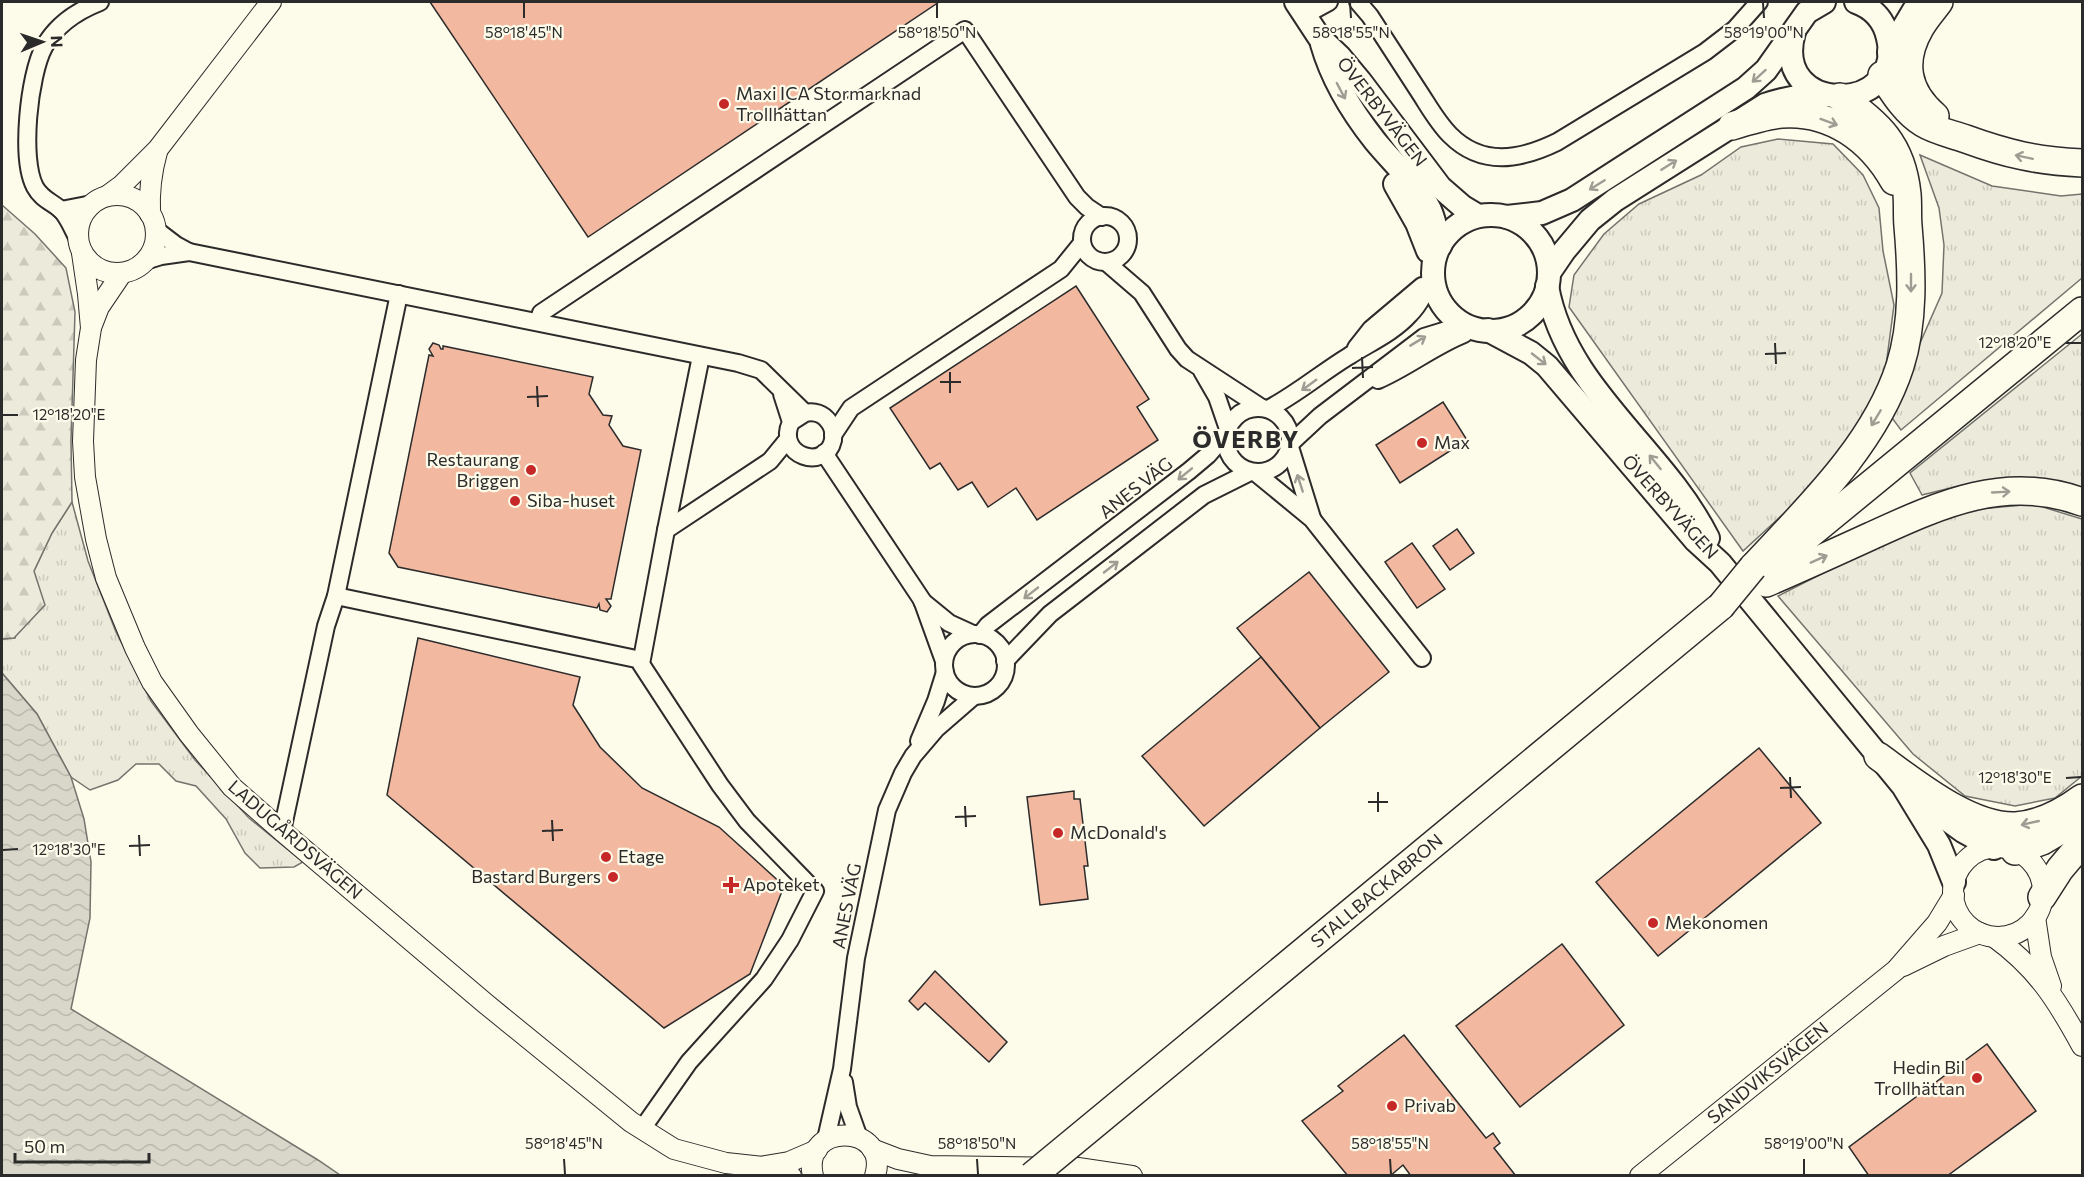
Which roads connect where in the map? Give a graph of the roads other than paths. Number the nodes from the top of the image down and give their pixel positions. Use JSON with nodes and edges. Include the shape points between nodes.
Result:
{"nodes":[{"id":1,"x":100,"y":2,"type":"edge"},
{"id":2,"x":271,"y":2,"type":"edge"},
{"id":3,"x":1329,"y":2,"type":"edge"},
{"id":4,"x":1358,"y":2,"type":"edge"},
{"id":5,"x":1759,"y":2,"type":"edge"},
{"id":6,"x":1824,"y":2,"type":"edge"},
{"id":7,"x":1856,"y":2,"type":"edge"},
{"id":8,"x":1924,"y":2,"type":"edge"},
{"id":9,"x":1939,"y":2,"type":"edge"},
{"id":10,"x":1301,"y":8,"type":"edge"},
{"id":11,"x":1794,"y":30,"type":"junction"},
{"id":12,"x":1320,"y":36,"type":"junction"},
{"id":13,"x":1885,"y":64,"type":"junction"},
{"id":14,"x":1832,"y":96,"type":"junction"},
{"id":15,"x":1732,"y":126,"type":"junction"},
{"id":16,"x":1965,"y":138,"type":"junction"},
{"id":17,"x":158,"y":149,"type":"junction"},
{"id":18,"x":2082,"y":163,"type":"edge"},
{"id":19,"x":1077,"y":197,"type":"junction"},
{"id":20,"x":99,"y":200,"type":"junction"},
{"id":21,"x":61,"y":210,"type":"junction"},
{"id":22,"x":1478,"y":216,"type":"junction"},
{"id":23,"x":1102,"y":217,"type":"junction"},
{"id":24,"x":1507,"y":217,"type":"junction"},
{"id":25,"x":153,"y":222,"type":"junction"},
{"id":26,"x":1908,"y":225,"type":"junction"},
{"id":27,"x":1084,"y":236,"type":"junction"},
{"id":28,"x":80,"y":246,"type":"junction"},
{"id":29,"x":1125,"y":249,"type":"junction"},
{"id":30,"x":189,"y":252,"type":"junction"},
{"id":31,"x":145,"y":261,"type":"junction"},
{"id":32,"x":1102,"y":261,"type":"junction"},
{"id":33,"x":1435,"y":261,"type":"junction"},
{"id":34,"x":1061,"y":269,"type":"junction"},
{"id":35,"x":122,"y":273,"type":"junction"},
{"id":36,"x":1548,"y":279,"type":"junction"},
{"id":37,"x":1142,"y":293,"type":"junction"},
{"id":38,"x":399,"y":294,"type":"junction"},
{"id":39,"x":2082,"y":310,"type":"edge"},
{"id":40,"x":538,"y":322,"type":"junction"},
{"id":41,"x":90,"y":328,"type":"junction"},
{"id":42,"x":1482,"y":330,"type":"junction"},
{"id":43,"x":700,"y":356,"type":"junction"},
{"id":44,"x":1201,"y":370,"type":"junction"},
{"id":45,"x":851,"y":408,"type":"junction"},
{"id":46,"x":1265,"y":409,"type":"junction"},
{"id":47,"x":801,"y":422,"type":"junction"},
{"id":48,"x":1228,"y":431,"type":"junction"},
{"id":49,"x":833,"y":435,"type":"junction"},
{"id":50,"x":1290,"y":445,"type":"junction"},
{"id":51,"x":824,"y":453,"type":"junction"},
{"id":52,"x":802,"y":456,"type":"junction"},
{"id":53,"x":770,"y":461,"type":"junction"},
{"id":54,"x":1253,"y":472,"type":"junction"},
{"id":55,"x":2082,"y":502,"type":"edge"},
{"id":56,"x":1312,"y":519,"type":"junction"},
{"id":57,"x":666,"y":530,"type":"junction"},
{"id":58,"x":1720,"y":563,"type":"junction"},
{"id":59,"x":1760,"y":575,"type":"junction"},
{"id":60,"x":336,"y":596,"type":"junction"},
{"id":61,"x":922,"y":600,"type":"junction"},
{"id":62,"x":976,"y":634,"type":"junction"},
{"id":63,"x":1422,"y":658,"type":"dead end"},
{"id":64,"x":641,"y":660,"type":"junction"},
{"id":65,"x":1005,"y":661,"type":"junction"},
{"id":66,"x":944,"y":666,"type":"junction"},
{"id":67,"x":974,"y":696,"type":"junction"},
{"id":68,"x":913,"y":756,"type":"junction"},
{"id":69,"x":1878,"y":756,"type":"junction"},
{"id":70,"x":1903,"y":786,"type":"junction"},
{"id":71,"x":2082,"y":798,"type":"edge"},
{"id":72,"x":2082,"y":818,"type":"edge"},
{"id":73,"x":282,"y":831,"type":"junction"},
{"id":74,"x":2082,"y":843,"type":"edge"},
{"id":75,"x":2004,"y":849,"type":"junction"},
{"id":76,"x":1954,"y":889,"type":"junction"},
{"id":77,"x":2039,"y":907,"type":"junction"},
{"id":78,"x":1987,"y":935,"type":"junction"},
{"id":79,"x":1896,"y":970,"type":"junction"},
{"id":80,"x":2056,"y":999,"type":"junction"},
{"id":81,"x":2082,"y":1046,"type":"edge"},
{"id":82,"x":842,"y":1069,"type":"junction"},
{"id":83,"x":642,"y":1129,"type":"junction"},
{"id":84,"x":866,"y":1144,"type":"junction"},
{"id":85,"x":821,"y":1145,"type":"junction"},
{"id":86,"x":930,"y":1166,"type":"junction"},
{"id":87,"x":763,"y":1167,"type":"junction"},
{"id":88,"x":790,"y":1176,"type":"edge"},
{"id":89,"x":813,"y":1176,"type":"edge"},
{"id":90,"x":875,"y":1176,"type":"edge"},
{"id":91,"x":895,"y":1176,"type":"edge"},
{"id":92,"x":1032,"y":1176,"type":"edge"},
{"id":93,"x":1132,"y":1176,"type":"edge"},
{"id":94,"x":1640,"y":1176,"type":"edge"}],
"edges":[{"from":1,"to":21,"type":"street","via":[[66,20],[54,33],[44,48],[33,87],[26,138],[31,177],[42,196]]},
{"from":2,"to":17,"type":"street"},
{"from":3,"to":10,"type":"street"},
{"from":4,"to":5,"type":"street","via":[[1451,136],[1478,153],[1518,157],[1557,142],[1705,52],[1735,29]]},
{"from":6,"to":11,"type":"main road","via":[[1807,12]]},
{"from":7,"to":13,"type":"main road","via":[[1882,21],[1888,36]]},
{"from":8,"to":13,"type":"main road","via":[[1914,10]]},
{"from":9,"to":16,"type":"highway","via":[[1920,27],[1911,49],[1911,84],[1929,110]]},
{"from":10,"to":12,"type":"main road"},
{"from":11,"to":14,"type":"main road","via":[[1791,46],[1796,69],[1804,82]]},
{"from":11,"to":24,"type":"main road","one_way":true,"via":[[1766,70],[1699,119],[1560,206],[1542,213]]},
{"from":12,"to":22,"type":"main road","name":"ÖVERBYVÄGEN","via":[[1360,81],[1440,187]]},
{"from":12,"to":33,"type":"main road","name":"ÖVERBYVÄGEN","one_way":true,"via":[[1327,63],[1347,101],[1429,209]]},
{"from":13,"to":14,"type":"main road","via":[[1877,81],[1864,91]]},
{"from":13,"to":16,"type":"highway","via":[[1895,96],[1922,123]]},
{"from":14,"to":15,"type":"main road","via":[[1804,95],[1775,101]]},
{"from":14,"to":26,"type":"highway","via":[[1863,112],[1890,141],[1900,159]]},
{"from":15,"to":26,"type":"highway","one_way":true,"via":[[1792,114],[1808,115],[1847,129],[1869,146],[1888,169]]},
{"from":36,"to":15,"type":"main road","one_way":true,"via":[[1564,251],[1590,220],[1637,185]]},
{"from":18,"to":16,"type":"highway","one_way":true,"via":[[2028,159]]},
{"from":17,"to":20,"type":"street","via":[[122,185]]},
{"from":17,"to":25,"type":"street","via":[[149,192]]},
{"from":19,"to":23,"type":"street"},
{"from":19,"to":27,"type":"street"},
{"from":19,"to":40,"type":"street","via":[[965,30],[541,313]]},
{"from":20,"to":21,"type":"street"},
{"from":20,"to":25,"type":"street","via":[[115,195],[132,198]]},
{"from":20,"to":28,"type":"street","via":[[86,210],[79,224]]},
{"from":21,"to":28,"type":"street"},
{"from":22,"to":24,"type":"main road"},
{"from":22,"to":33,"type":"main road","via":[[1452,230]]},
{"from":23,"to":27,"type":"street","via":[[1092,220]]},
{"from":23,"to":29,"type":"street","via":[[1113,218],[1123,226],[1127,235]]},
{"from":24,"to":36,"type":"main road","name":"ÖVERBYVÄGEN","via":[[1526,227],[1540,243]]},
{"from":25,"to":30,"type":"street"},
{"from":25,"to":31,"type":"street","via":[[154,246]]},
{"from":26,"to":59,"type":"highway","one_way":true,"via":[[1908,324],[1900,365],[1886,401],[1865,436]]},
{"from":27,"to":32,"type":"street","via":[[1087,253]]},
{"from":27,"to":34,"type":"street"},
{"from":28,"to":35,"type":"street","via":[[99,269]]},
{"from":28,"to":41,"type":"street","name":"LADUGÅRDSVÄGEN"},
{"from":29,"to":32,"type":"street","via":[[1119,257]]},
{"from":29,"to":37,"type":"street"},
{"from":30,"to":31,"type":"street"},
{"from":30,"to":38,"type":"street"},
{"from":31,"to":35,"type":"street"},
{"from":32,"to":34,"type":"street"},
{"from":32,"to":37,"type":"street"},
{"from":33,"to":42,"type":"main road","name":"ÖVERBYVÄGEN","via":[[1439,298],[1462,323]]},
{"from":33,"to":46,"type":"street","one_way":true,"via":[[1414,294],[1371,329],[1348,356],[1291,398]]},
{"from":34,"to":45,"type":"street"},
{"from":35,"to":41,"type":"street","name":"LADUGÅRDSVÄGEN"},
{"from":36,"to":42,"type":"main road","via":[[1541,302],[1529,316],[1506,329]]},
{"from":58,"to":36,"type":"main road","name":"ÖVERBYVÄGEN","one_way":true,"via":[[1688,506],[1572,355],[1554,316]]},
{"from":37,"to":44,"type":"street","via":[[1178,349]]},
{"from":38,"to":40,"type":"street"},
{"from":38,"to":60,"type":"street"},
{"from":39,"to":59,"type":"highway"},
{"from":40,"to":43,"type":"street"},
{"from":41,"to":73,"type":"street","name":"LADUGÅRDSVÄGEN","via":[[83,404],[85,477],[106,578],[118,611],[152,682],[189,734],[232,786]]},
{"from":50,"to":42,"type":"street","one_way":true,"via":[[1320,416],[1356,390],[1444,343]]},
{"from":42,"to":58,"type":"main road","name":"ÖVERBYVÄGEN","one_way":true,"via":[[1531,353],[1547,366],[1696,541]]},
{"from":43,"to":47,"type":"street","via":[[761,370],[771,378]]},
{"from":43,"to":57,"type":"street"},
{"from":44,"to":46,"type":"street"},
{"from":44,"to":48,"type":"street","via":[[1217,397]]},
{"from":45,"to":47,"type":"street"},
{"from":45,"to":49,"type":"street"},
{"from":46,"to":48,"type":"street","via":[[1245,411],[1232,421]]},
{"from":46,"to":50,"type":"street","via":[[1285,422]]},
{"from":47,"to":49,"type":"street","via":[[830,423]]},
{"from":47,"to":52,"type":"street","via":[[791,447]]},
{"from":47,"to":53,"type":"street"},
{"from":48,"to":54,"type":"street","via":[[1226,443],[1234,461]]},
{"from":48,"to":62,"type":"street","name":"ANES VÄG","one_way":true,"via":[[1189,471]]},
{"from":49,"to":51,"type":"street"},
{"from":50,"to":54,"type":"street","via":[[1278,466]]},
{"from":56,"to":50,"type":"street","one_way":true},
{"from":51,"to":52,"type":"street"},
{"from":51,"to":61,"type":"street"},
{"from":52,"to":53,"type":"street"},
{"from":53,"to":57,"type":"street"},
{"from":54,"to":56,"type":"street"},
{"from":65,"to":54,"type":"street","one_way":true,"via":[[1050,614],[1204,495]]},
{"from":59,"to":55,"type":"highway","one_way":true,"via":[[1956,500],[2030,490]]},
{"from":56,"to":63,"type":"street"},
{"from":57,"to":64,"type":"street"},
{"from":58,"to":69,"type":"main road","name":"ÖVERBYVÄGEN"},
{"from":59,"to":92,"type":"highway","name":"STALLBACKABRON","bridge":true},
{"from":60,"to":64,"type":"street"},
{"from":60,"to":73,"type":"street","via":[[326,626]]},
{"from":61,"to":62,"type":"street","via":[[949,623]]},
{"from":61,"to":66,"type":"street"},
{"from":62,"to":65,"type":"street","via":[[997,644]]},
{"from":62,"to":66,"type":"street","via":[[954,642]]},
{"from":64,"to":83,"type":"street","via":[[720,785],[815,891],[764,979],[689,1062]]},
{"from":65,"to":67,"type":"street","via":[[1000,683],[986,694]]},
{"from":66,"to":67,"type":"street","via":[[947,680],[958,691]]},
{"from":66,"to":68,"type":"street","name":"ANES VÄG","via":[[936,701]]},
{"from":67,"to":68,"type":"street","name":"ANES VÄG","via":[[936,729]]},
{"from":68,"to":82,"type":"street","name":"ANES VÄG","via":[[886,810],[856,958]]},
{"from":69,"to":70,"type":"main road","name":"ÖVERBYVÄGEN"},
{"from":71,"to":69,"type":"highway","one_way":true,"via":[[2034,823],[1995,824],[1950,804]]},
{"from":70,"to":75,"type":"main road","name":"ÖVERBYVÄGEN","via":[[1940,816]]},
{"from":70,"to":76,"type":"main road","name":"ÖVERBYVÄGEN","via":[[1940,845]]},
{"from":72,"to":75,"type":"highway","via":[[2042,841]]},
{"from":73,"to":83,"type":"street","name":"LADUGÅRDSVÄGEN","via":[[486,1004]]},
{"from":74,"to":77,"type":"highway","via":[[2060,869]]},
{"from":75,"to":76,"type":"street","via":[[1980,851],[1968,859],[1960,869]]},
{"from":75,"to":77,"type":"street","via":[[2029,860],[2039,873],[2043,889]]},
{"from":76,"to":78,"type":"street","via":[[1960,915],[1968,926]]},
{"from":76,"to":79,"type":"street","name":"SANDVIKSVÄGEN","via":[[1937,923]]},
{"from":77,"to":78,"type":"street","via":[[2018,932],[2002,937]]},
{"from":77,"to":80,"type":"street","via":[[2041,957]]},
{"from":78,"to":79,"type":"street","name":"SANDVIKSVÄGEN","via":[[1944,946]]},
{"from":78,"to":80,"type":"street","via":[[2028,964]]},
{"from":79,"to":94,"type":"street","name":"SANDVIKSVÄGEN"},
{"from":80,"to":81,"type":"street"},
{"from":82,"to":84,"type":"street","name":"ANES VÄG","via":[[848,1107]]},
{"from":82,"to":85,"type":"street","name":"ANES VÄG"},
{"from":83,"to":87,"type":"street","name":"LADUGÅRDSVÄGEN","via":[[674,1149],[726,1163]]},
{"from":84,"to":85,"type":"street","name":"LADUGÅRDSVÄGEN","via":[[843,1134]]},
{"from":84,"to":86,"type":"street","via":[[898,1159]]},
{"from":84,"to":90,"type":"street","via":[[876,1158]]},
{"from":85,"to":87,"type":"street","name":"LADUGÅRDSVÄGEN","via":[[789,1162]]},
{"from":85,"to":89,"type":"street","via":[[813,1157]]},
{"from":86,"to":91,"type":"street"},
{"from":86,"to":93,"type":"street","via":[[1078,1168]]},
{"from":87,"to":88,"type":"street","name":"LADUGÅRDSVÄGEN"}]}
